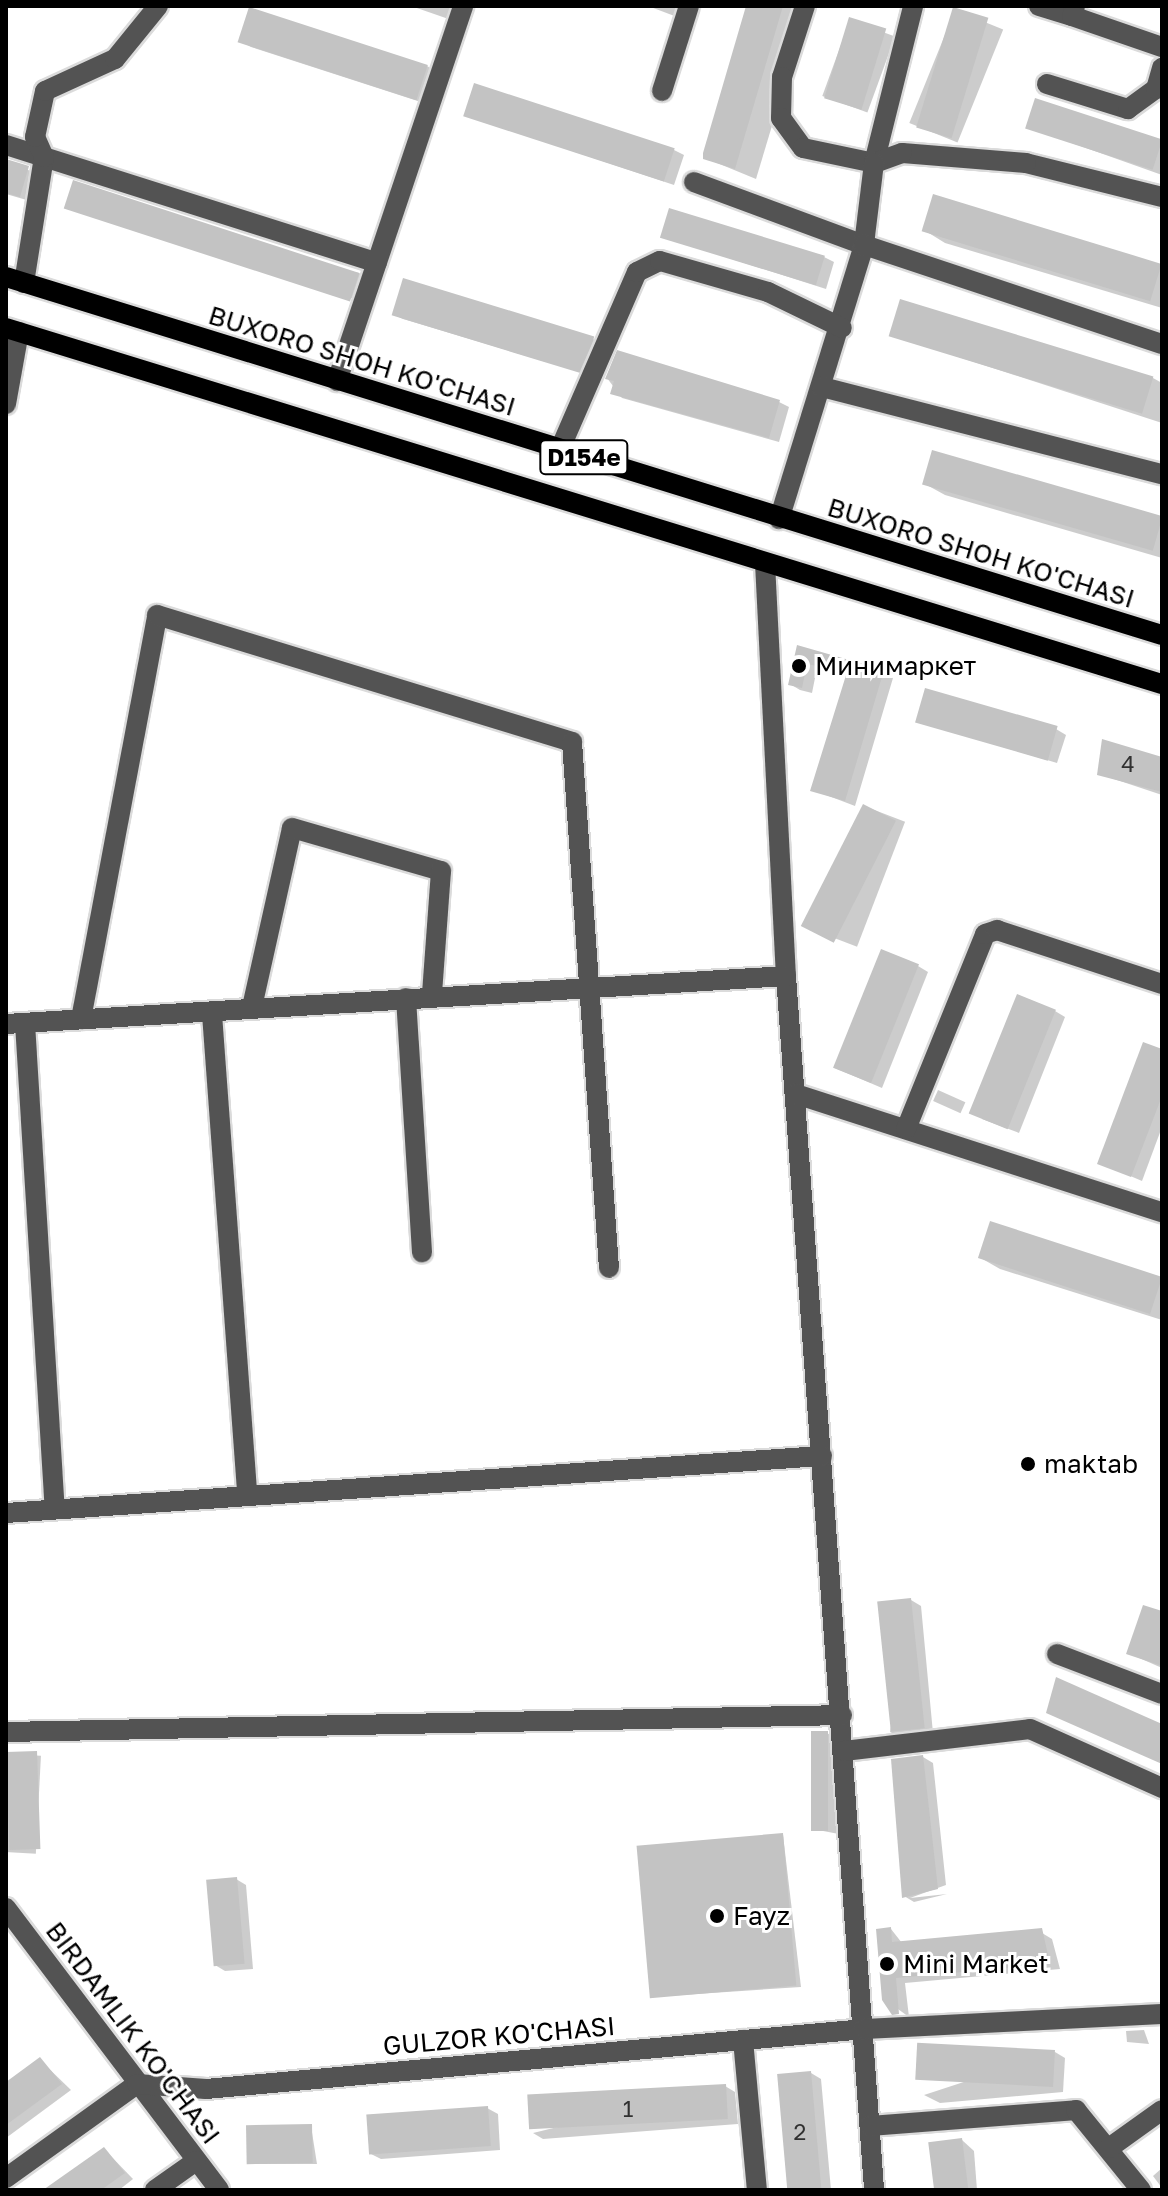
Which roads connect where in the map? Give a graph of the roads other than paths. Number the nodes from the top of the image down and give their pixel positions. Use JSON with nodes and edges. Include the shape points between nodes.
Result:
{"nodes":[{"id":1,"x":463,"y":6,"type":"edge"},
{"id":2,"x":689,"y":6,"type":"edge"},
{"id":3,"x":805,"y":6,"type":"edge"},
{"id":4,"x":913,"y":6,"type":"edge"},
{"id":5,"x":1039,"y":6,"type":"edge"},
{"id":6,"x":156,"y":7,"type":"edge"},
{"id":7,"x":1074,"y":11,"type":"edge"},
{"id":8,"x":1162,"y":47,"type":"edge"},
{"id":9,"x":1162,"y":68,"type":"edge"},
{"id":10,"x":1047,"y":84,"type":"dead end"},
{"id":11,"x":662,"y":91,"type":"dead end"},
{"id":12,"x":6,"y":145,"type":"edge"},
{"id":13,"x":44,"y":157,"type":"junction"},
{"id":14,"x":874,"y":163,"type":"junction"},
{"id":15,"x":694,"y":182,"type":"dead end"},
{"id":16,"x":1162,"y":197,"type":"edge"},
{"id":17,"x":864,"y":245,"type":"junction"},
{"id":18,"x":377,"y":263,"type":"junction"},
{"id":19,"x":15,"y":280,"type":"edge"},
{"id":20,"x":842,"y":328,"type":"junction"},
{"id":21,"x":12,"y":330,"type":"edge"},
{"id":22,"x":1162,"y":344,"type":"edge"},
{"id":23,"x":337,"y":381,"type":"junction"},
{"id":24,"x":822,"y":387,"type":"junction"},
{"id":25,"x":6,"y":404,"type":"edge"},
{"id":26,"x":560,"y":449,"type":"junction"},
{"id":27,"x":1162,"y":474,"type":"edge"},
{"id":28,"x":779,"y":519,"type":"junction"},
{"id":29,"x":765,"y":563,"type":"junction"},
{"id":30,"x":1162,"y":635,"type":"edge"},
{"id":31,"x":1162,"y":684,"type":"edge"},
{"id":32,"x":786,"y":976,"type":"junction"},
{"id":33,"x":1162,"y":984,"type":"edge"},
{"id":34,"x":594,"y":985,"type":"junction"},
{"id":35,"x":432,"y":994,"type":"junction"},
{"id":36,"x":406,"y":998,"type":"junction"},
{"id":37,"x":252,"y":1007,"type":"junction"},
{"id":38,"x":212,"y":1014,"type":"junction"},
{"id":39,"x":81,"y":1019,"type":"junction"},
{"id":40,"x":16,"y":1024,"type":"edge"},
{"id":41,"x":796,"y":1094,"type":"junction"},
{"id":42,"x":906,"y":1129,"type":"junction"},
{"id":43,"x":1162,"y":1212,"type":"edge"},
{"id":44,"x":422,"y":1252,"type":"dead end"},
{"id":45,"x":609,"y":1268,"type":"dead end"},
{"id":46,"x":822,"y":1456,"type":"junction"},
{"id":47,"x":247,"y":1496,"type":"junction"},
{"id":48,"x":55,"y":1509,"type":"junction"},
{"id":49,"x":6,"y":1513,"type":"edge"},
{"id":50,"x":1057,"y":1654,"type":"dead end"},
{"id":51,"x":1162,"y":1694,"type":"edge"},
{"id":52,"x":842,"y":1715,"type":"junction"},
{"id":53,"x":6,"y":1732,"type":"edge"},
{"id":54,"x":844,"y":1751,"type":"junction"},
{"id":55,"x":1162,"y":1788,"type":"edge"},
{"id":56,"x":6,"y":1908,"type":"edge"},
{"id":57,"x":1162,"y":2014,"type":"edge"},
{"id":58,"x":865,"y":2029,"type":"junction"},
{"id":59,"x":743,"y":2040,"type":"junction"},
{"id":60,"x":137,"y":2084,"type":"junction"},
{"id":61,"x":206,"y":2089,"type":"junction"},
{"id":62,"x":1162,"y":2110,"type":"edge"},
{"id":63,"x":870,"y":2126,"type":"junction"},
{"id":64,"x":176,"y":2134,"type":"junction"},
{"id":65,"x":1109,"y":2148,"type":"junction"},
{"id":66,"x":196,"y":2161,"type":"junction"},
{"id":67,"x":6,"y":2178,"type":"edge"},
{"id":68,"x":155,"y":2190,"type":"edge"},
{"id":69,"x":219,"y":2190,"type":"edge"},
{"id":70,"x":757,"y":2190,"type":"edge"},
{"id":71,"x":874,"y":2190,"type":"edge"},
{"id":72,"x":1141,"y":2190,"type":"edge"}],
"edges":[{"from":1,"to":18,"type":"street"},
{"from":2,"to":11,"type":"street"},
{"from":3,"to":14,"type":"street","via":[[782,77],[781,118],[803,148]]},
{"from":4,"to":14,"type":"street"},
{"from":5,"to":7,"type":"street"},
{"from":6,"to":13,"type":"street","via":[[115,59],[45,91],[35,137]]},
{"from":7,"to":8,"type":"street"},
{"from":9,"to":10,"type":"street","via":[[1156,89],[1128,109]]},
{"from":12,"to":13,"type":"street"},
{"from":13,"to":18,"type":"street"},
{"from":13,"to":19,"type":"street"},
{"from":14,"to":16,"type":"street","via":[[902,153],[972,156]]},
{"from":14,"to":17,"type":"street"},
{"from":15,"to":17,"type":"street"},
{"from":17,"to":20,"type":"street"},
{"from":17,"to":22,"type":"street"},
{"from":18,"to":23,"type":"street"},
{"from":19,"to":23,"type":"main road","name":"BUXORO SHOH KO'CHASI","number":"D154e"},
{"from":20,"to":24,"type":"street"},
{"from":20,"to":26,"type":"street","via":[[768,292],[660,261],[637,272]]},
{"from":21,"to":25,"type":"street"},
{"from":21,"to":29,"type":"main road","number":"D154e"},
{"from":23,"to":26,"type":"main road","name":"BUXORO SHOH KO'CHASI","number":"D154e"},
{"from":24,"to":27,"type":"street"},
{"from":24,"to":28,"type":"street"},
{"from":26,"to":28,"type":"main road","name":"BUXORO SHOH KO'CHASI","number":"D154e"},
{"from":28,"to":30,"type":"main road","name":"BUXORO SHOH KO'CHASI","number":"D154e"},
{"from":29,"to":31,"type":"main road","number":"D154e"},
{"from":29,"to":32,"type":"street"},
{"from":32,"to":34,"type":"street"},
{"from":32,"to":41,"type":"street"},
{"from":33,"to":42,"type":"street","via":[[997,930],[985,934]]},
{"from":34,"to":35,"type":"street"},
{"from":34,"to":39,"type":"street","via":[[572,742],[157,615]]},
{"from":34,"to":45,"type":"street"},
{"from":35,"to":36,"type":"street"},
{"from":35,"to":37,"type":"street","via":[[441,871],[292,828]]},
{"from":36,"to":37,"type":"street"},
{"from":36,"to":44,"type":"street"},
{"from":37,"to":38,"type":"street"},
{"from":38,"to":39,"type":"street"},
{"from":38,"to":47,"type":"street"},
{"from":39,"to":40,"type":"street"},
{"from":40,"to":48,"type":"street"},
{"from":41,"to":42,"type":"street"},
{"from":41,"to":46,"type":"street"},
{"from":42,"to":43,"type":"street"},
{"from":46,"to":47,"type":"street"},
{"from":46,"to":52,"type":"street"},
{"from":47,"to":48,"type":"street"},
{"from":48,"to":49,"type":"street"},
{"from":50,"to":51,"type":"street"},
{"from":52,"to":53,"type":"street"},
{"from":52,"to":54,"type":"street"},
{"from":54,"to":55,"type":"street","via":[[1030,1729]]},
{"from":54,"to":58,"type":"street"},
{"from":56,"to":60,"type":"street","name":"BIRDAMLIK KO'CHASI"},
{"from":57,"to":58,"type":"street","name":"GULZOR KO'CHASI"},
{"from":58,"to":59,"type":"street","name":"GULZOR KO'CHASI"},
{"from":58,"to":63,"type":"street"},
{"from":59,"to":61,"type":"street","name":"GULZOR KO'CHASI"},
{"from":59,"to":70,"type":"street"},
{"from":60,"to":61,"type":"street","name":"GULZOR KO'CHASI"},
{"from":60,"to":64,"type":"street","name":"BIRDAMLIK KO'CHASI"},
{"from":60,"to":67,"type":"street"},
{"from":61,"to":64,"type":"street","via":[[171,2108]]},
{"from":62,"to":65,"type":"street"},
{"from":63,"to":65,"type":"street","via":[[1076,2110]]},
{"from":63,"to":71,"type":"street"},
{"from":64,"to":66,"type":"street","name":"BIRDAMLIK KO'CHASI"},
{"from":65,"to":72,"type":"street"},
{"from":66,"to":68,"type":"street"},
{"from":66,"to":69,"type":"street","name":"BIRDAMLIK KO'CHASI"}]}
